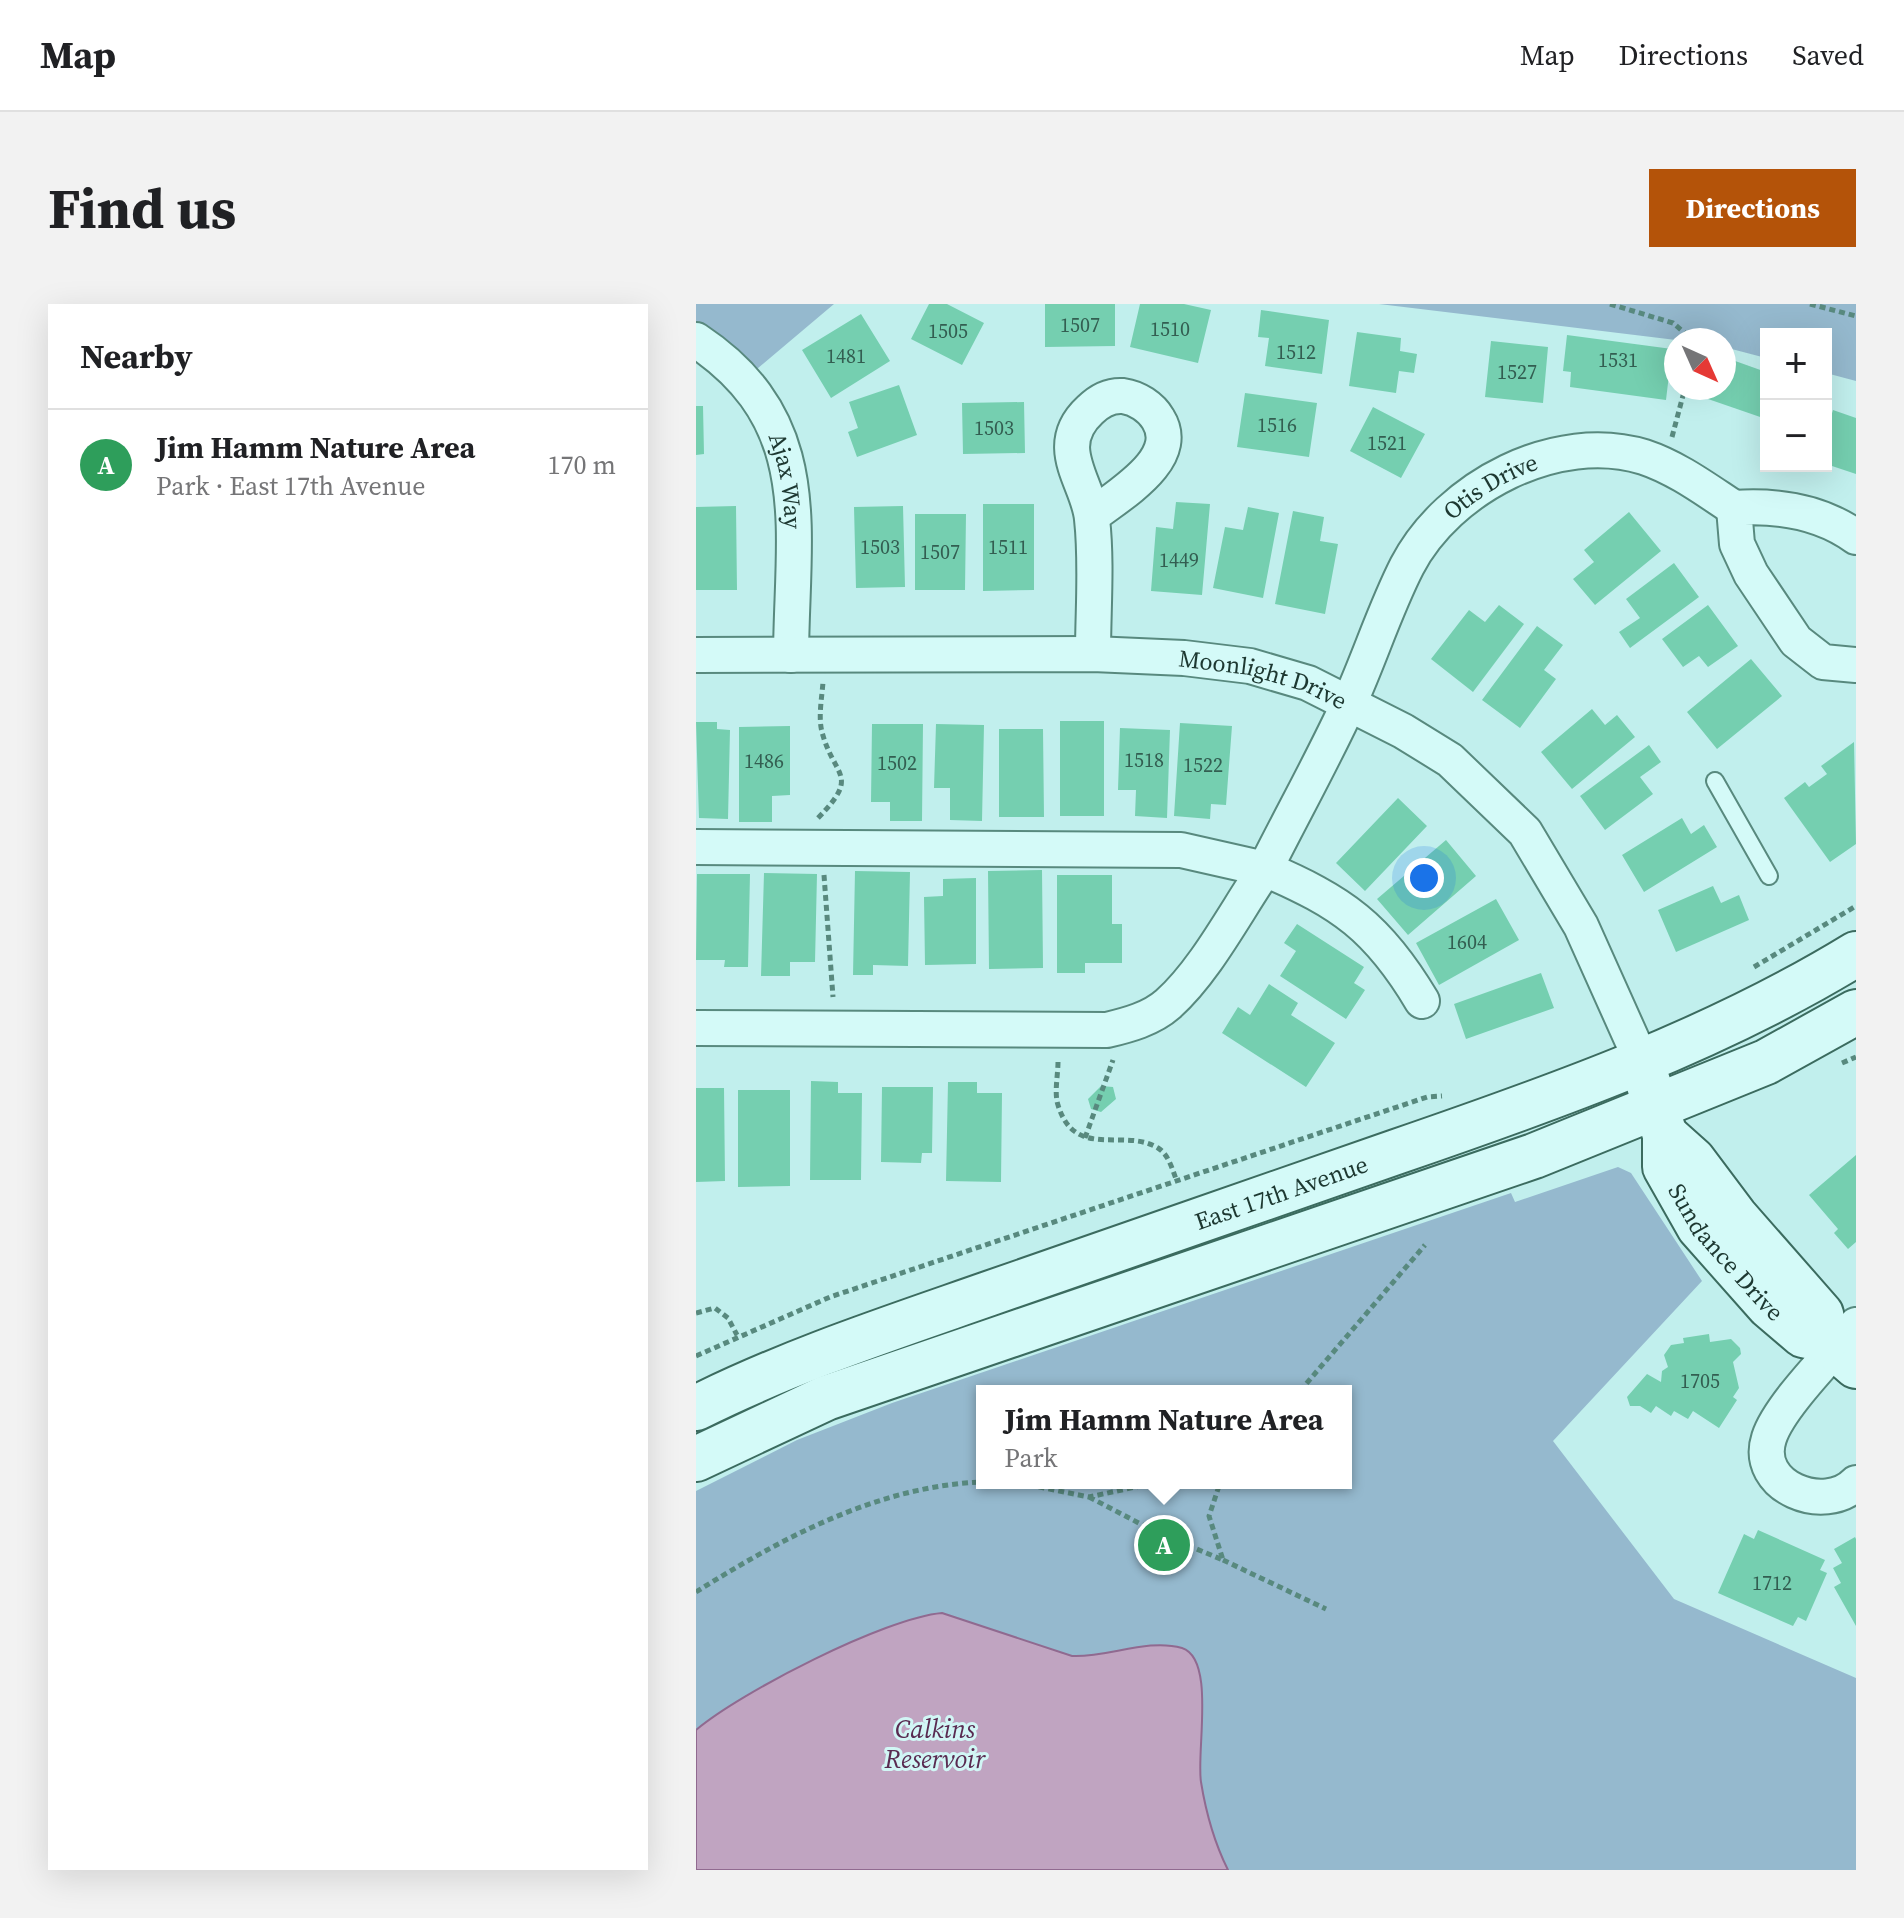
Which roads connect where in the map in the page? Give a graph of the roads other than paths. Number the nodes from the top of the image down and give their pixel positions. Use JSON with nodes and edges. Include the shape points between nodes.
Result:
{"nodes":[{"id":1,"x":696,"y":340,"type":"edge"},
{"id":2,"x":1734,"y":508,"type":"junction"},
{"id":3,"x":1092,"y":516,"type":"dead end"},
{"id":4,"x":1856,"y":537,"type":"edge"},
{"id":5,"x":1093,"y":654,"type":"junction"},
{"id":6,"x":696,"y":655,"type":"edge"},
{"id":7,"x":791,"y":655,"type":"junction"},
{"id":8,"x":1856,"y":665,"type":"edge"},
{"id":9,"x":1350,"y":702,"type":"junction"},
{"id":10,"x":1715,"y":781,"type":"dead end"},
{"id":11,"x":696,"y":847,"type":"edge"},
{"id":12,"x":1265,"y":869,"type":"junction"},
{"id":13,"x":1769,"y":876,"type":"dead end"},
{"id":14,"x":1856,"y":954,"type":"edge"},
{"id":15,"x":1422,"y":1001,"type":"dead end"},
{"id":16,"x":1856,"y":1012,"type":"edge"},
{"id":17,"x":696,"y":1028,"type":"edge"},
{"id":18,"x":1642,"y":1062,"type":"junction"},
{"id":19,"x":1661,"y":1122,"type":"junction"},
{"id":20,"x":1844,"y":1345,"type":"edge"},
{"id":21,"x":696,"y":1408,"type":"edge"},
{"id":22,"x":696,"y":1459,"type":"edge"},
{"id":23,"x":1856,"y":1483,"type":"edge"}],
"edges":[{"from":1,"to":7,"type":"street","name":"Ajax Way","via":[[753,391],[784,446],[792,483]]},
{"from":2,"to":4,"type":"street","via":[[1774,505]]},
{"from":2,"to":8,"type":"street","via":[[1737,544],[1796,641],[1823,662]]},
{"from":2,"to":9,"type":"street","name":"Otis Drive","via":[[1641,456],[1601,451],[1556,455],[1513,470],[1436,525],[1407,566]]},
{"from":3,"to":5,"type":"street"},
{"from":5,"to":7,"type":"street","name":"Moonlight Drive"},
{"from":5,"to":9,"type":"street","name":"Moonlight Drive","via":[[1250,666]]},
{"from":6,"to":7,"type":"street","name":"Moonlight Drive"},
{"from":9,"to":12,"type":"street","name":"Otis Drive"},
{"from":9,"to":18,"type":"street","name":"Moonlight Drive","via":[[1450,760],[1525,832],[1581,926]]},
{"from":10,"to":13,"type":"lane"},
{"from":11,"to":12,"type":"street","via":[[1181,850]]},
{"from":12,"to":15,"type":"street","via":[[1329,899],[1362,923],[1404,971]]},
{"from":12,"to":17,"type":"street","name":"Otis Drive","via":[[1188,982],[1167,1005],[1139,1022],[1107,1030]]},
{"from":14,"to":18,"type":"main road","name":"East 17th Avenue"},
{"from":16,"to":19,"type":"main road","name":"East 17th Avenue"},
{"from":18,"to":19,"type":"main road","name":"Sundance Drive"},
{"from":18,"to":21,"type":"main road","name":"East 17th Avenue","via":[[1473,1126],[857,1339]]},
{"from":19,"to":20,"type":"main road","name":"Sundance Drive","via":[[1665,1167],[1699,1227],[1769,1306],[1803,1335]]},
{"from":19,"to":22,"type":"main road","name":"East 17th Avenue","via":[[1534,1156],[826,1398]]},
{"from":20,"to":23,"type":"street","via":[[1779,1418],[1769,1435],[1768,1453],[1780,1481],[1810,1497],[1841,1495]]}]}
